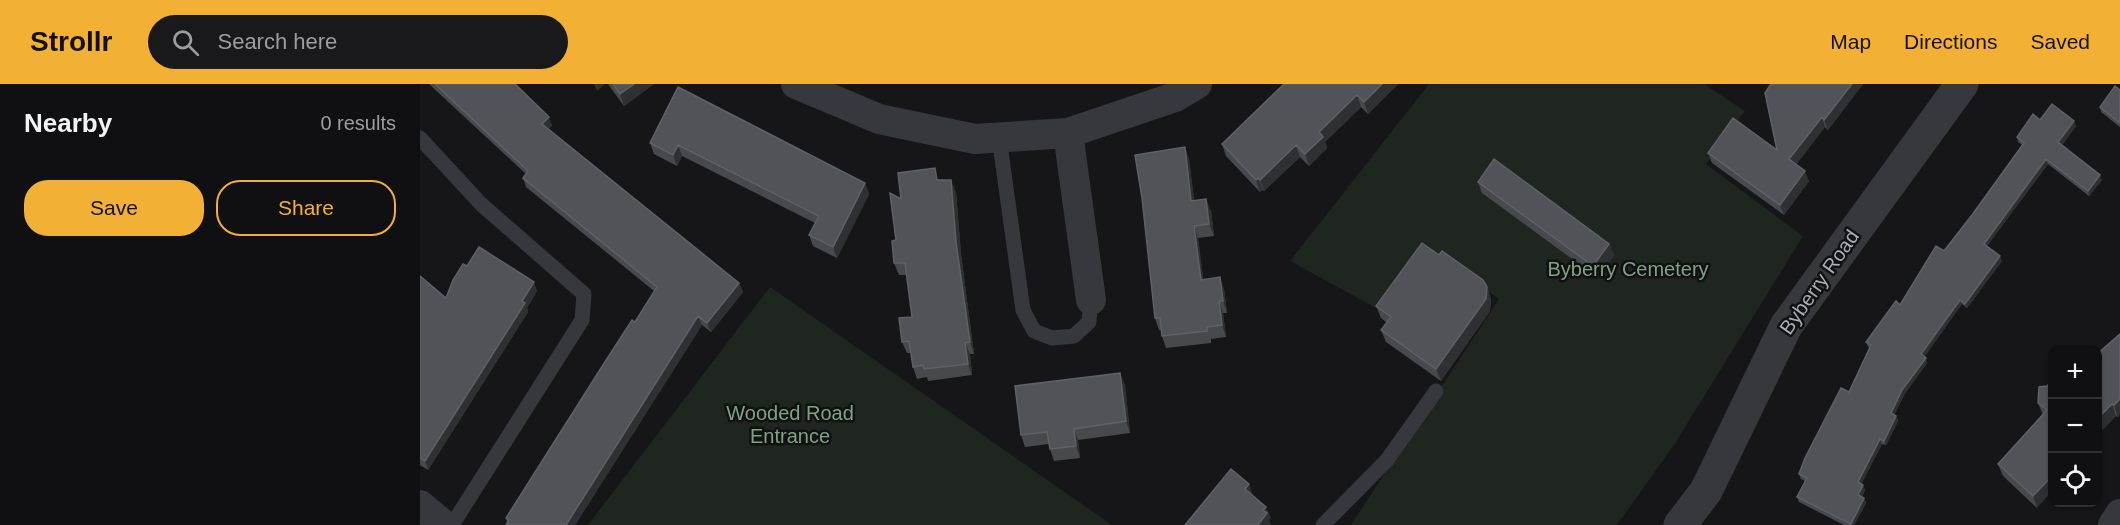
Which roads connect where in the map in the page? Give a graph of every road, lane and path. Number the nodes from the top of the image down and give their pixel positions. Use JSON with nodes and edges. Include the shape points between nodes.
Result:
{"nodes":[{"id":1,"x":796,"y":84,"type":"edge"},
{"id":2,"x":1197,"y":84,"type":"edge"},
{"id":3,"x":1962,"y":84,"type":"edge"},
{"id":4,"x":1068,"y":133,"type":"junction"},
{"id":5,"x":999,"y":137,"type":"junction"},
{"id":6,"x":420,"y":138,"type":"edge"},
{"id":7,"x":1090,"y":300,"type":"joint"},
{"id":8,"x":1436,"y":391,"type":"dead end"},
{"id":9,"x":420,"y":506,"type":"edge"},
{"id":10,"x":2120,"y":514,"type":"edge"},
{"id":11,"x":444,"y":525,"type":"edge"},
{"id":12,"x":452,"y":525,"type":"edge"},
{"id":13,"x":1323,"y":525,"type":"edge"},
{"id":14,"x":1680,"y":525,"type":"edge"},
{"id":15,"x":2113,"y":525,"type":"edge"}],
"edges":[{"from":1,"to":5,"type":"street","via":[[879,119],[975,139]]},
{"from":2,"to":4,"type":"street","via":[[1175,98]]},
{"from":3,"to":14,"type":"street","name":"Byberry Road","via":[[1785,326],[1706,491]]},
{"from":4,"to":5,"type":"street"},
{"from":4,"to":7,"type":"street"},
{"from":5,"to":7,"type":"lane","via":[[1023,310],[1034,331],[1052,338],[1074,336],[1089,322]]},
{"from":6,"to":12,"type":"lane","via":[[481,204],[584,294],[582,320]]},
{"from":8,"to":13,"type":"lane","via":[[1387,460]]},
{"from":9,"to":11,"type":"street"},
{"from":10,"to":15,"type":"street"}]}
